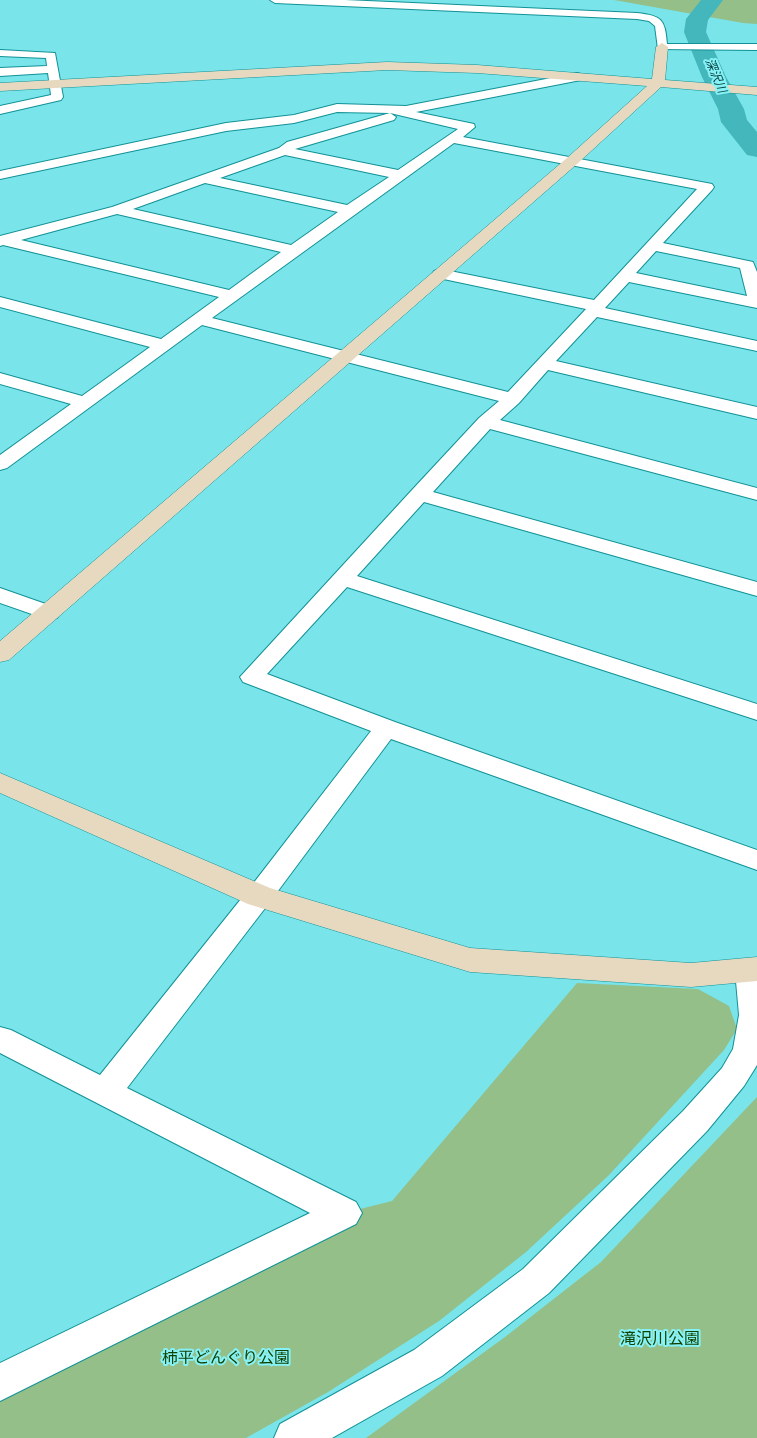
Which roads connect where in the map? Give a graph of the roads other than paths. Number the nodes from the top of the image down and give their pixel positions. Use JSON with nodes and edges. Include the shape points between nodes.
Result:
{"nodes":[{"id":1,"x":276,"y":0,"type":"edge"},
{"id":2,"x":663,"y":47,"type":"junction"},
{"id":3,"x":757,"y":47,"type":"edge"},
{"id":4,"x":740,"y":48,"type":"junction"},
{"id":5,"x":0,"y":53,"type":"edge"},
{"id":6,"x":757,"y":55,"type":"edge"},
{"id":7,"x":53,"y":69,"type":"junction"},
{"id":8,"x":0,"y":72,"type":"edge"},
{"id":9,"x":577,"y":76,"type":"junction"},
{"id":10,"x":56,"y":83,"type":"junction"},
{"id":11,"x":658,"y":83,"type":"junction"},
{"id":12,"x":0,"y":86,"type":"edge"},
{"id":13,"x":752,"y":91,"type":"edge"},
{"id":14,"x":0,"y":110,"type":"edge"},
{"id":15,"x":404,"y":112,"type":"junction"},
{"id":16,"x":451,"y":139,"type":"junction"},
{"id":17,"x":284,"y":151,"type":"junction"},
{"id":18,"x":7,"y":158,"type":"dead end"},
{"id":19,"x":572,"y":161,"type":"junction"},
{"id":20,"x":28,"y":169,"type":"junction"},
{"id":21,"x":401,"y":174,"type":"junction"},
{"id":22,"x":0,"y":175,"type":"edge"},
{"id":23,"x":204,"y":180,"type":"junction"},
{"id":24,"x":117,"y":210,"type":"junction"},
{"id":25,"x":350,"y":210,"type":"junction"},
{"id":26,"x":1,"y":240,"type":"edge"},
{"id":27,"x":653,"y":246,"type":"junction"},
{"id":28,"x":295,"y":251,"type":"junction"},
{"id":29,"x":440,"y":274,"type":"junction"},
{"id":30,"x":625,"y":276,"type":"junction"},
{"id":31,"x":233,"y":296,"type":"junction"},
{"id":32,"x":0,"y":302,"type":"edge"},
{"id":33,"x":757,"y":302,"type":"edge"},
{"id":34,"x":596,"y":309,"type":"junction"},
{"id":35,"x":201,"y":320,"type":"junction"},
{"id":36,"x":164,"y":346,"type":"junction"},
{"id":37,"x":757,"y":346,"type":"edge"},
{"id":38,"x":344,"y":357,"type":"junction"},
{"id":39,"x":545,"y":364,"type":"junction"},
{"id":40,"x":0,"y":378,"type":"edge"},
{"id":41,"x":512,"y":399,"type":"junction"},
{"id":42,"x":84,"y":402,"type":"junction"},
{"id":43,"x":757,"y":413,"type":"edge"},
{"id":44,"x":486,"y":422,"type":"junction"},
{"id":45,"x":0,"y":464,"type":"edge"},
{"id":46,"x":419,"y":494,"type":"junction"},
{"id":47,"x":757,"y":494,"type":"edge"},
{"id":48,"x":342,"y":578,"type":"junction"},
{"id":49,"x":757,"y":589,"type":"edge"},
{"id":50,"x":0,"y":595,"type":"edge"},
{"id":51,"x":49,"y":613,"type":"junction"},
{"id":52,"x":0,"y":654,"type":"edge"},
{"id":53,"x":757,"y":712,"type":"edge"},
{"id":54,"x":386,"y":728,"type":"junction"},
{"id":55,"x":0,"y":782,"type":"edge"},
{"id":56,"x":757,"y":860,"type":"edge"},
{"id":57,"x":258,"y":896,"type":"junction"},
{"id":58,"x":754,"y":970,"type":"edge"},
{"id":59,"x":0,"y":1039,"type":"edge"},
{"id":60,"x":105,"y":1092,"type":"junction"},
{"id":61,"x":0,"y":1383,"type":"edge"},
{"id":62,"x":294,"y":1438,"type":"edge"}],
"edges":[{"from":1,"to":2,"type":"street","via":[[637,16],[652,18],[660,25]]},
{"from":2,"to":4,"type":"street"},
{"from":2,"to":11,"type":"street"},
{"from":3,"to":4,"type":"street"},
{"from":4,"to":6,"type":"street"},
{"from":5,"to":7,"type":"street","via":[[51,55]]},
{"from":7,"to":8,"type":"street"},
{"from":7,"to":10,"type":"street"},
{"from":9,"to":10,"type":"street","via":[[387,66]]},
{"from":9,"to":11,"type":"street"},
{"from":9,"to":15,"type":"street"},
{"from":10,"to":12,"type":"street"},
{"from":10,"to":14,"type":"street","via":[[56,97]]},
{"from":11,"to":13,"type":"street"},
{"from":11,"to":19,"type":"street"},
{"from":15,"to":16,"type":"street","via":[[469,127]]},
{"from":15,"to":17,"type":"street"},
{"from":15,"to":20,"type":"street","via":[[337,108],[294,119],[226,126]]},
{"from":16,"to":19,"type":"street"},
{"from":16,"to":21,"type":"street"},
{"from":17,"to":21,"type":"street"},
{"from":17,"to":23,"type":"street"},
{"from":18,"to":20,"type":"street"},
{"from":19,"to":27,"type":"street","via":[[707,187]]},
{"from":19,"to":29,"type":"street"},
{"from":20,"to":22,"type":"street"},
{"from":21,"to":25,"type":"street"},
{"from":23,"to":24,"type":"street"},
{"from":23,"to":25,"type":"street"},
{"from":24,"to":26,"type":"street"},
{"from":24,"to":28,"type":"street"},
{"from":25,"to":28,"type":"street"},
{"from":26,"to":31,"type":"street"},
{"from":27,"to":30,"type":"street"},
{"from":27,"to":33,"type":"street","via":[[747,266]]},
{"from":28,"to":31,"type":"street"},
{"from":29,"to":34,"type":"street"},
{"from":29,"to":38,"type":"street"},
{"from":30,"to":33,"type":"street"},
{"from":30,"to":34,"type":"street"},
{"from":31,"to":35,"type":"street"},
{"from":32,"to":36,"type":"street"},
{"from":34,"to":37,"type":"street"},
{"from":34,"to":39,"type":"street"},
{"from":35,"to":36,"type":"street"},
{"from":35,"to":38,"type":"street"},
{"from":36,"to":42,"type":"street"},
{"from":38,"to":41,"type":"street"},
{"from":38,"to":51,"type":"street"},
{"from":39,"to":41,"type":"street"},
{"from":39,"to":43,"type":"street"},
{"from":40,"to":42,"type":"street"},
{"from":41,"to":44,"type":"street"},
{"from":42,"to":45,"type":"street"},
{"from":44,"to":46,"type":"street"},
{"from":44,"to":47,"type":"street"},
{"from":46,"to":48,"type":"street"},
{"from":46,"to":49,"type":"street"},
{"from":48,"to":53,"type":"street"},
{"from":48,"to":54,"type":"street","via":[[252,677]]},
{"from":50,"to":51,"type":"street"},
{"from":51,"to":52,"type":"street"},
{"from":54,"to":56,"type":"street"},
{"from":54,"to":57,"type":"street"},
{"from":55,"to":57,"type":"street"},
{"from":57,"to":58,"type":"street","via":[[470,960],[691,975]]},
{"from":57,"to":60,"type":"street"},
{"from":58,"to":62,"type":"street","via":[[755,1015],[749,1051],[733,1077],[695,1121],[536,1281],[428,1364]]},
{"from":59,"to":60,"type":"street"},
{"from":60,"to":61,"type":"street","via":[[344,1213]]}]}
